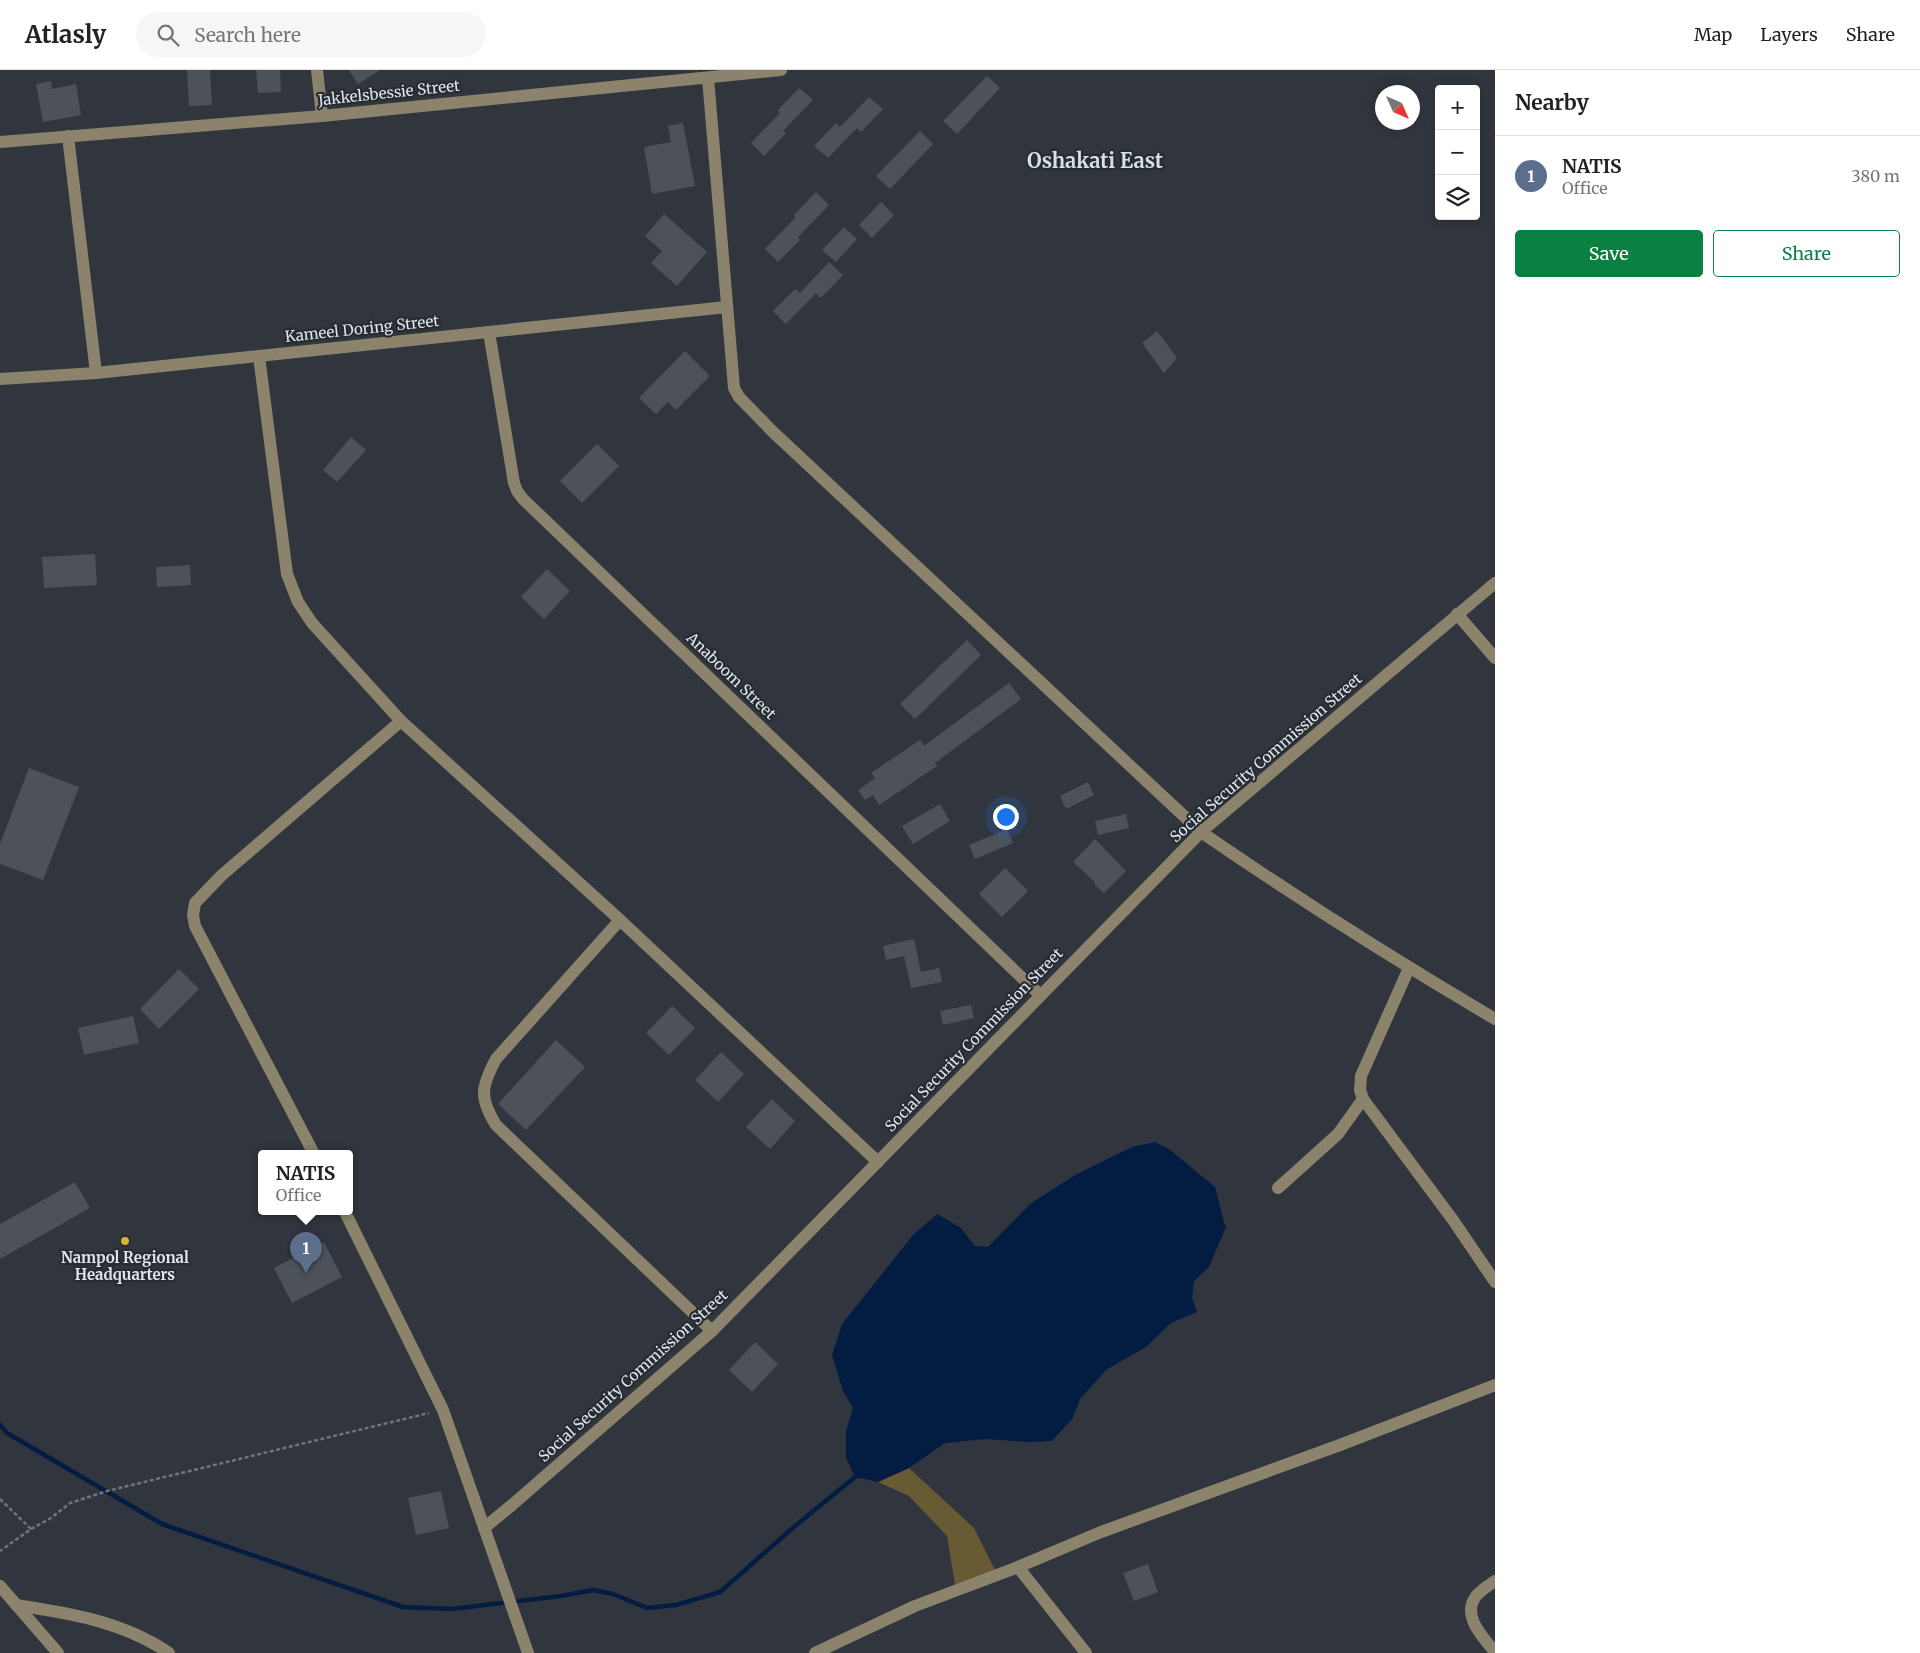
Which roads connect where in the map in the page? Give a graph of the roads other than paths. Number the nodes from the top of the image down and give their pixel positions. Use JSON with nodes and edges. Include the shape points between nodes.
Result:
{"nodes":[{"id":1,"x":317,"y":70,"type":"edge"},
{"id":2,"x":781,"y":70,"type":"edge"},
{"id":3,"x":708,"y":78,"type":"junction"},
{"id":4,"x":322,"y":116,"type":"junction"},
{"id":5,"x":68,"y":136,"type":"junction"},
{"id":6,"x":0,"y":142,"type":"edge"},
{"id":7,"x":727,"y":307,"type":"junction"},
{"id":8,"x":489,"y":332,"type":"junction"},
{"id":9,"x":259,"y":356,"type":"junction"},
{"id":10,"x":96,"y":373,"type":"junction"},
{"id":11,"x":0,"y":379,"type":"edge"},
{"id":12,"x":1495,"y":583,"type":"edge"},
{"id":13,"x":1457,"y":614,"type":"junction"},
{"id":14,"x":1495,"y":658,"type":"edge"},
{"id":15,"x":401,"y":721,"type":"junction"},
{"id":16,"x":1201,"y":832,"type":"junction"},
{"id":17,"x":620,"y":920,"type":"junction"},
{"id":18,"x":1409,"y":968,"type":"junction"},
{"id":19,"x":1040,"y":995,"type":"junction"},
{"id":20,"x":1495,"y":1019,"type":"edge"},
{"id":21,"x":1363,"y":1100,"type":"junction"},
{"id":22,"x":312,"y":1150,"type":"edge"},
{"id":23,"x":878,"y":1162,"type":"junction"},
{"id":24,"x":1278,"y":1188,"type":"dead end"},
{"id":25,"x":346,"y":1215,"type":"edge"},
{"id":26,"x":1495,"y":1282,"type":"edge"},
{"id":27,"x":712,"y":1331,"type":"junction"},
{"id":28,"x":1495,"y":1385,"type":"edge"},
{"id":29,"x":484,"y":1528,"type":"junction"},
{"id":30,"x":1018,"y":1567,"type":"junction"},
{"id":31,"x":1495,"y":1580,"type":"edge"},
{"id":32,"x":0,"y":1586,"type":"edge"},
{"id":33,"x":16,"y":1605,"type":"junction"},
{"id":34,"x":1495,"y":1652,"type":"edge"},
{"id":35,"x":58,"y":1653,"type":"edge"},
{"id":36,"x":169,"y":1653,"type":"edge"},
{"id":37,"x":528,"y":1653,"type":"edge"},
{"id":38,"x":815,"y":1653,"type":"edge"},
{"id":39,"x":1086,"y":1653,"type":"edge"}],
"edges":[{"from":1,"to":4,"type":"street"},
{"from":2,"to":3,"type":"street","name":"Jakkelsbessie Street"},
{"from":3,"to":4,"type":"street","name":"Jakkelsbessie Street"},
{"from":3,"to":7,"type":"street"},
{"from":4,"to":5,"type":"street","name":"Jakkelsbessie Street"},
{"from":5,"to":6,"type":"street","name":"Jakkelsbessie Street"},
{"from":5,"to":10,"type":"street"},
{"from":7,"to":8,"type":"street","name":"Kameel Doring Street"},
{"from":7,"to":16,"type":"street","via":[[734,388],[739,397]]},
{"from":8,"to":9,"type":"street","name":"Kameel Doring Street"},
{"from":8,"to":19,"type":"street","name":"Anaboom Street","via":[[514,483],[523,499]]},
{"from":9,"to":10,"type":"street","name":"Kameel Doring Street"},
{"from":9,"to":15,"type":"street","via":[[287,574],[292,588],[312,623]]},
{"from":10,"to":11,"type":"street","name":"Kameel Doring Street"},
{"from":12,"to":13,"type":"street","name":"Social Security Commission Street"},
{"from":13,"to":14,"type":"street"},
{"from":13,"to":16,"type":"street","name":"Social Security Commission Street"},
{"from":15,"to":17,"type":"street"},
{"from":15,"to":22,"type":"street","via":[[242,857],[195,903],[195,926]]},
{"from":16,"to":18,"type":"street"},
{"from":16,"to":19,"type":"street","name":"Social Security Commission Street"},
{"from":17,"to":23,"type":"street"},
{"from":17,"to":27,"type":"street","via":[[496,1059],[485,1080],[487,1111],[496,1125]]},
{"from":18,"to":20,"type":"street"},
{"from":18,"to":21,"type":"street","via":[[1361,1076]]},
{"from":19,"to":23,"type":"street","name":"Social Security Commission Street"},
{"from":21,"to":24,"type":"street","via":[[1338,1134]]},
{"from":21,"to":26,"type":"street"},
{"from":23,"to":27,"type":"street","name":"Social Security Commission Street"},
{"from":25,"to":29,"type":"street","via":[[443,1410]]},
{"from":27,"to":29,"type":"street","name":"Social Security Commission Street"},
{"from":28,"to":30,"type":"street","via":[[1101,1532]]},
{"from":29,"to":37,"type":"street"},
{"from":30,"to":38,"type":"street","via":[[914,1606]]},
{"from":30,"to":39,"type":"street"},
{"from":31,"to":34,"type":"street","via":[[1476,1596],[1471,1609],[1475,1627]]},
{"from":32,"to":33,"type":"street"},
{"from":33,"to":35,"type":"street"},
{"from":33,"to":36,"type":"street","via":[[90,1618],[145,1638]]}]}
